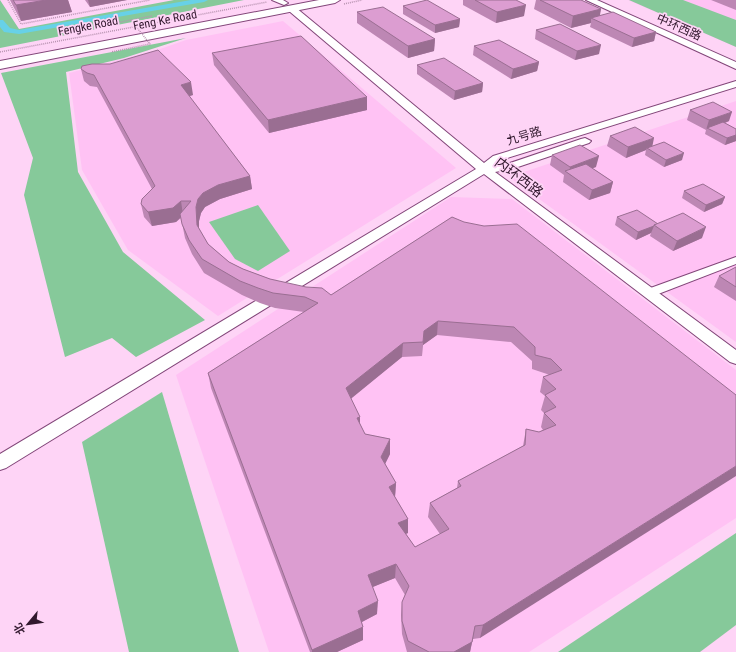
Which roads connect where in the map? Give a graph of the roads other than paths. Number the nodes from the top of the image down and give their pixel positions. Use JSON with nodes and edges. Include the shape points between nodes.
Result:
{"nodes":[{"id":1,"x":335,"y":0,"type":"edge"},
{"id":2,"x":590,"y":0,"type":"edge"},
{"id":3,"x":611,"y":0,"type":"edge"},
{"id":4,"x":284,"y":2,"type":"edge"},
{"id":5,"x":0,"y":56,"type":"edge"},
{"id":6,"x":736,"y":56,"type":"edge"},
{"id":7,"x":0,"y":65,"type":"edge"},
{"id":8,"x":736,"y":66,"type":"edge"},
{"id":9,"x":736,"y":84,"type":"edge"},
{"id":10,"x":736,"y":92,"type":"edge"},
{"id":11,"x":484,"y":169,"type":"junction"},
{"id":12,"x":736,"y":260,"type":"edge"},
{"id":13,"x":649,"y":293,"type":"junction"},
{"id":14,"x":736,"y":358,"type":"edge"},
{"id":15,"x":0,"y":463,"type":"edge"}],
"edges":[{"from":1,"to":4,"type":"main road","name":"Feng Ke Road"},
{"from":2,"to":8,"type":"street","name":"中环西路"},
{"from":3,"to":6,"type":"street","name":"中环西路"},
{"from":4,"to":5,"type":"main road","name":"Fengke Road"},
{"from":4,"to":7,"type":"main road","name":"Feng Ke Road"},
{"from":4,"to":11,"type":"street","name":"内环西路"},
{"from":9,"to":11,"type":"street","name":"九号路","via":[[497,158]]},
{"from":10,"to":11,"type":"street","name":"九号路","via":[[508,167]]},
{"from":11,"to":13,"type":"street","name":"内环西路"},
{"from":11,"to":15,"type":"street"},
{"from":12,"to":13,"type":"street"},
{"from":13,"to":14,"type":"street","name":"内环西路"}]}
